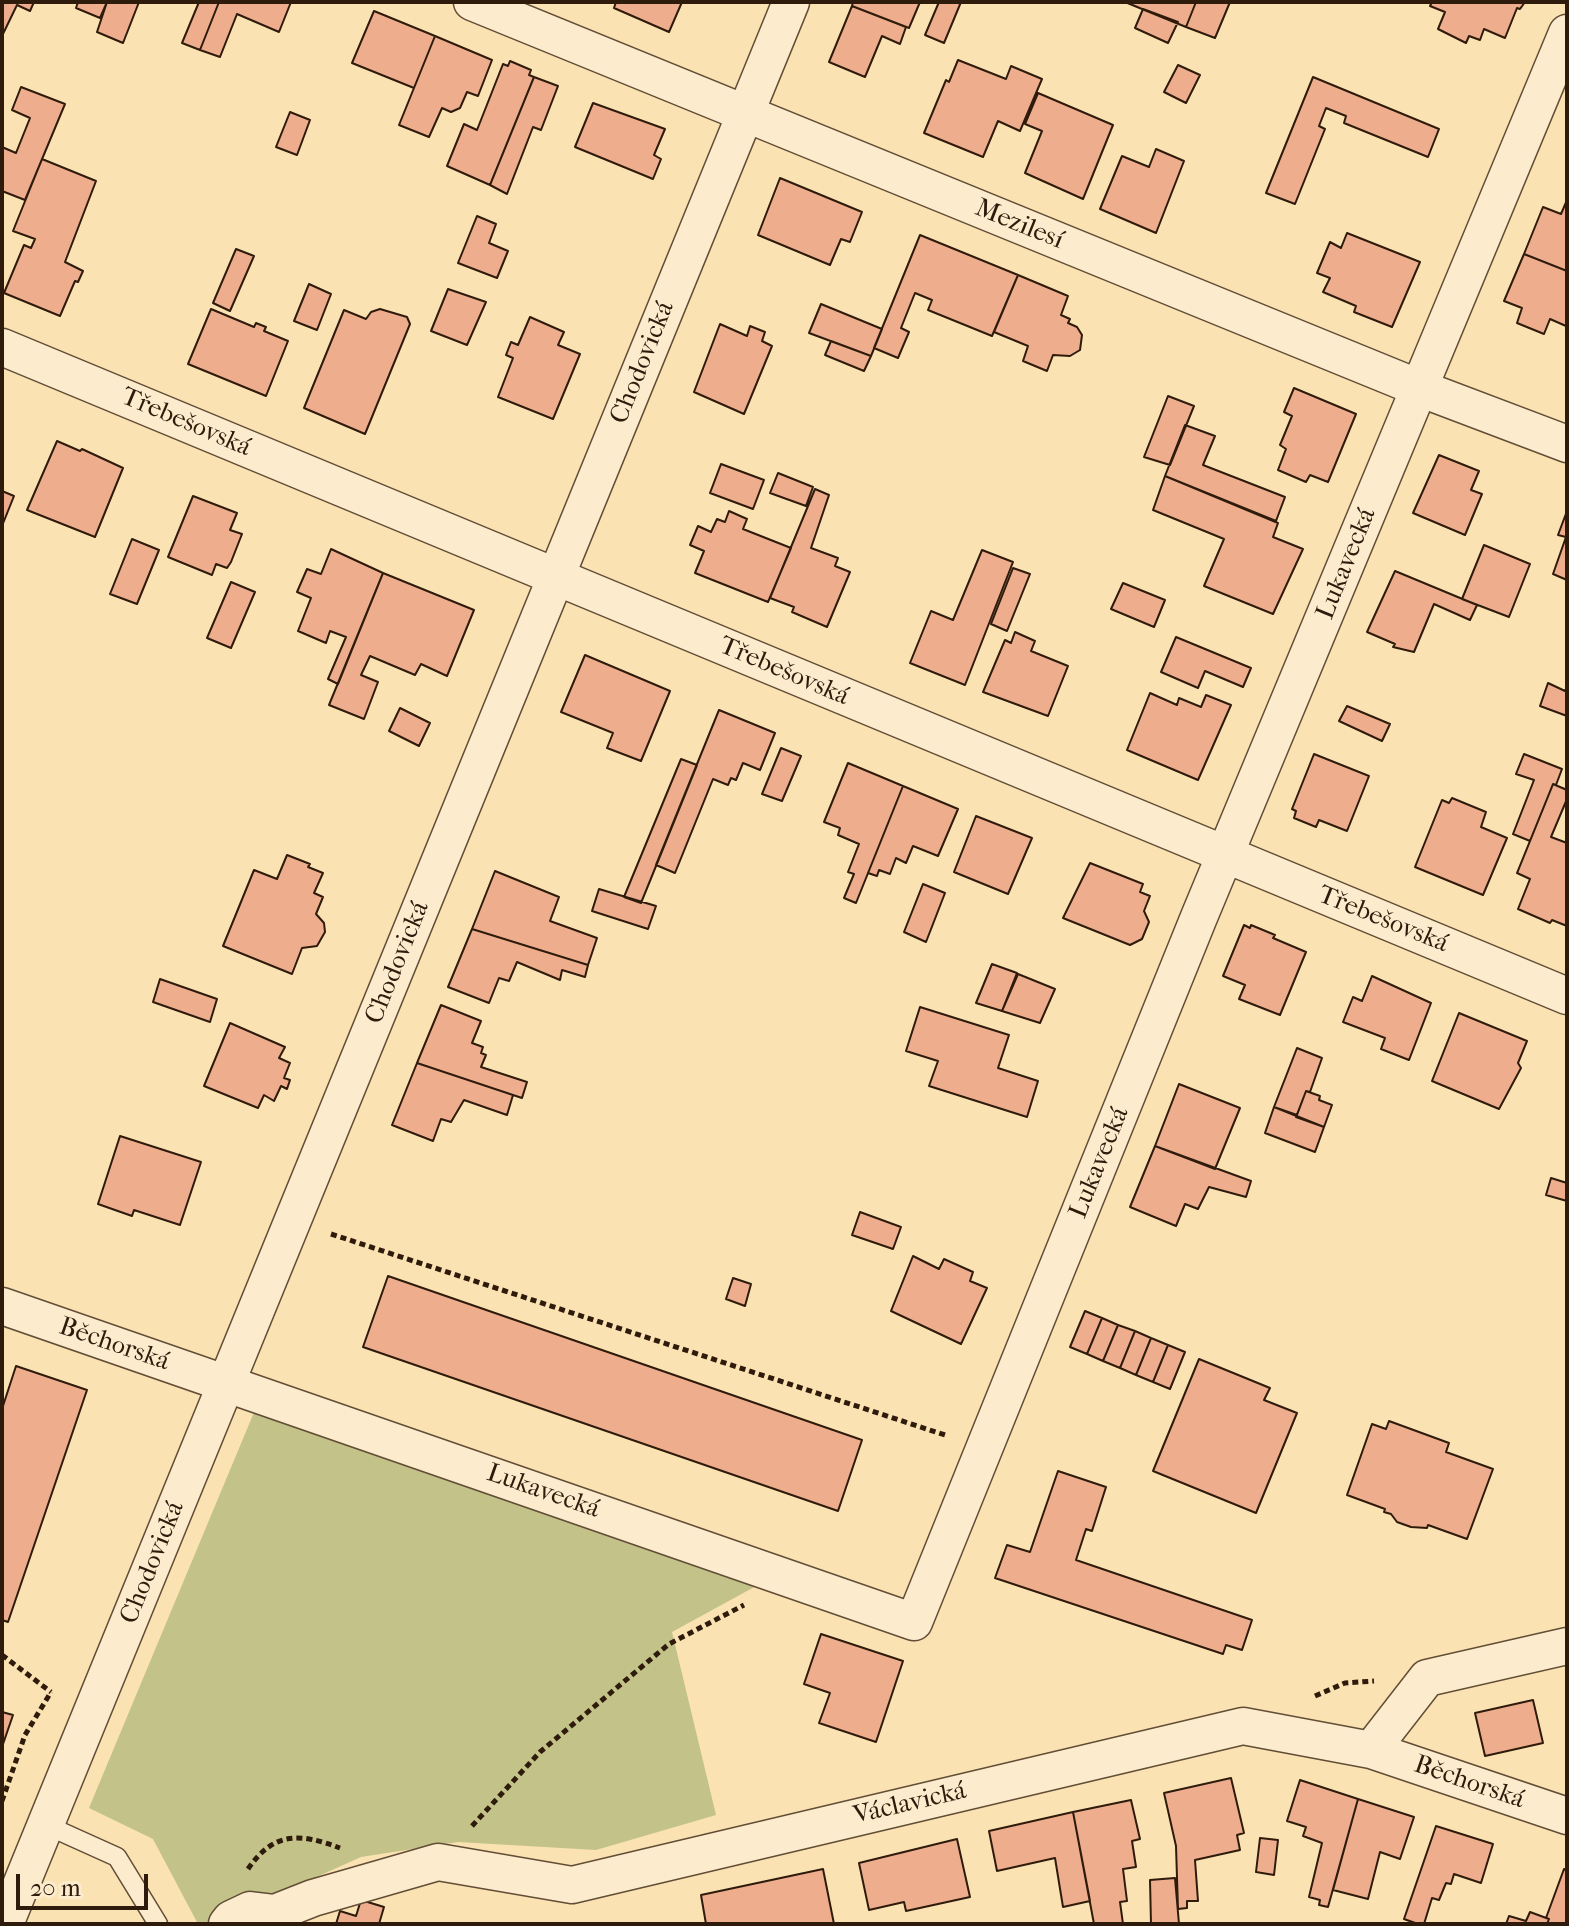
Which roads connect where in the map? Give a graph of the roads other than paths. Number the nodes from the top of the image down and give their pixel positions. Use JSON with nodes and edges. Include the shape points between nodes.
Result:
{"nodes":[{"id":1,"x":472,"y":2,"type":"edge"},
{"id":2,"x":791,"y":2,"type":"edge"},
{"id":3,"x":1567,"y":33,"type":"edge"},
{"id":4,"x":745,"y":113,"type":"junction"},
{"id":5,"x":2,"y":347,"type":"edge"},
{"id":6,"x":1419,"y":388,"type":"junction"},
{"id":7,"x":1567,"y":444,"type":"edge"},
{"id":8,"x":556,"y":576,"type":"junction"},
{"id":9,"x":1226,"y":856,"type":"junction"},
{"id":10,"x":1567,"y":996,"type":"edge"},
{"id":11,"x":2,"y":1306,"type":"edge"},
{"id":12,"x":226,"y":1384,"type":"junction"},
{"id":13,"x":1567,"y":1646,"type":"edge"},
{"id":14,"x":1371,"y":1750,"type":"junction"},
{"id":15,"x":1567,"y":1816,"type":"edge"},
{"id":16,"x":46,"y":1825,"type":"junction"},
{"id":17,"x":5,"y":1924,"type":"edge"},
{"id":18,"x":158,"y":1924,"type":"edge"},
{"id":19,"x":227,"y":1924,"type":"edge"}],
"edges":[{"from":1,"to":4,"type":"street","name":"Mezilesí"},
{"from":2,"to":4,"type":"street","name":"Chodovická"},
{"from":3,"to":6,"type":"street","name":"Lukavecká"},
{"from":4,"to":6,"type":"street","name":"Mezilesí"},
{"from":4,"to":8,"type":"street","name":"Chodovická"},
{"from":5,"to":8,"type":"street","name":"Třebešovská"},
{"from":6,"to":7,"type":"street","name":"Mezilesí"},
{"from":6,"to":9,"type":"street","name":"Lukavecká"},
{"from":8,"to":9,"type":"street","name":"Třebešovská"},
{"from":8,"to":12,"type":"street","name":"Chodovická"},
{"from":9,"to":10,"type":"street","name":"Třebešovská"},
{"from":9,"to":12,"type":"street","name":"Lukavecká","via":[[914,1622]]},
{"from":11,"to":12,"type":"street","name":"Běchorská"},
{"from":12,"to":16,"type":"street","name":"Chodovická"},
{"from":13,"to":14,"type":"street","via":[[1427,1678]]},
{"from":14,"to":15,"type":"street","name":"Běchorská"},
{"from":14,"to":19,"type":"street","name":"Václavická","via":[[1243,1726],[572,1885],[438,1862],[275,1913],[250,1910]]},
{"from":16,"to":17,"type":"street","name":"Chodovická"},
{"from":16,"to":18,"type":"lane","via":[[117,1857]]}]}
